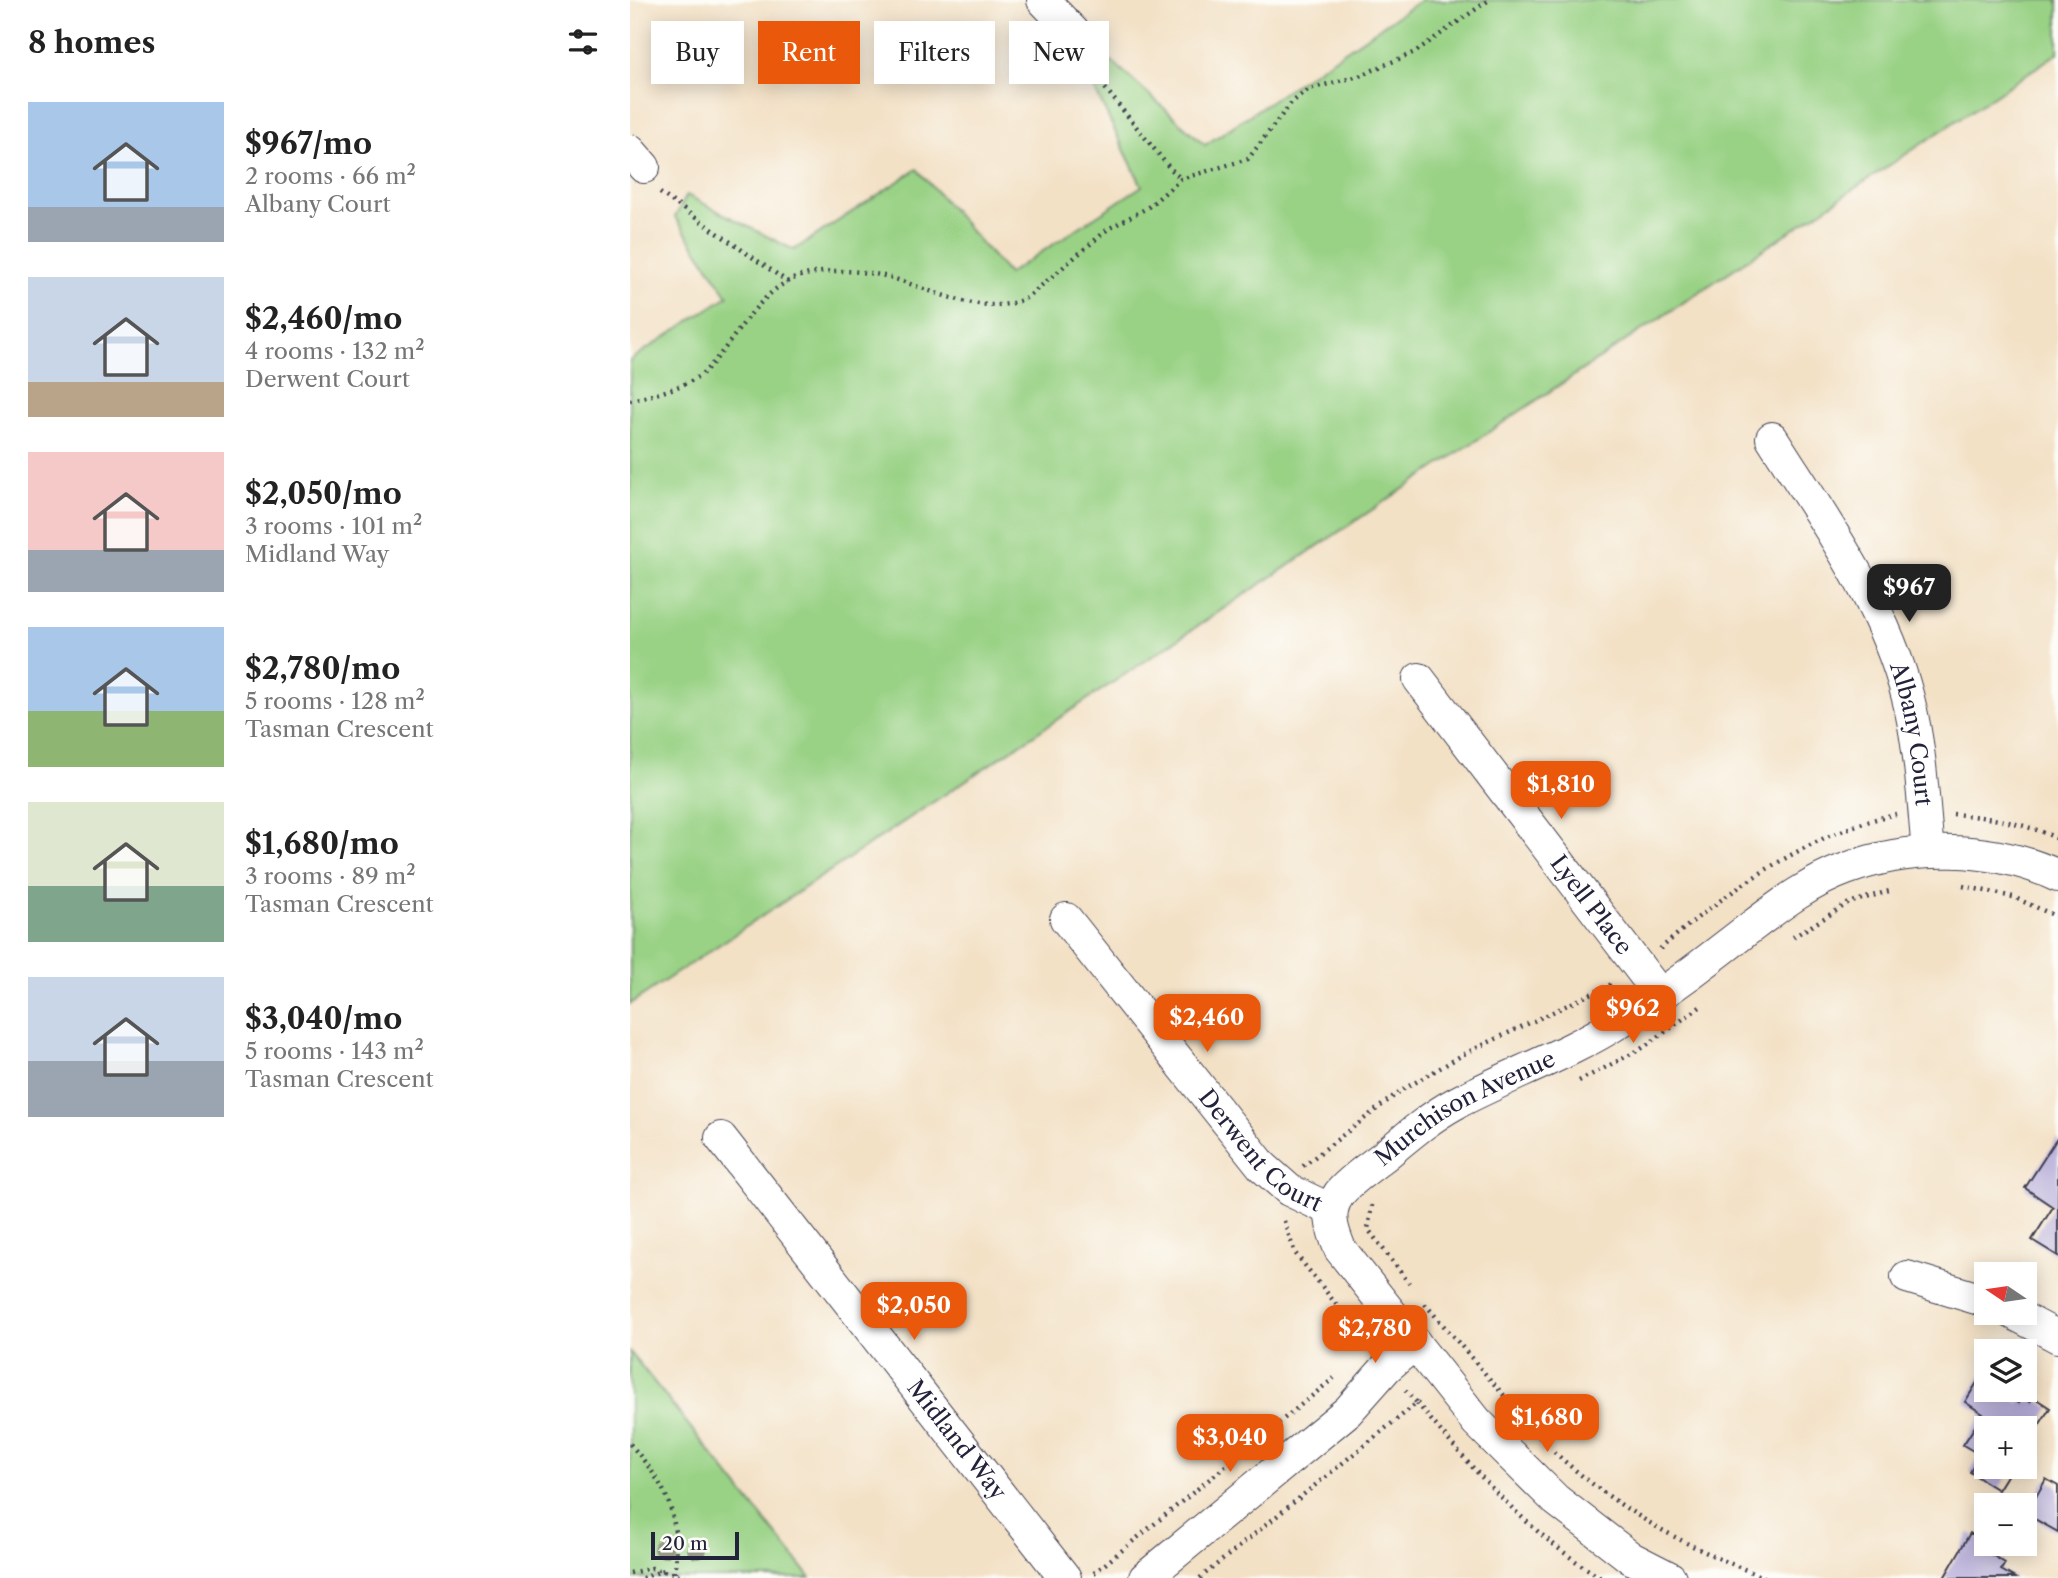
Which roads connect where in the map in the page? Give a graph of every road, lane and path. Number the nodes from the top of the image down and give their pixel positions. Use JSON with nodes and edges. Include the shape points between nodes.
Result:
{"nodes":[{"id":1,"x":1044,"y":0,"type":"edge"},
{"id":2,"x":1489,"y":0,"type":"edge"},
{"id":3,"x":1064,"y":21,"type":"edge"},
{"id":4,"x":1102,"y":84,"type":"edge"},
{"id":5,"x":637,"y":159,"type":"edge"},
{"id":6,"x":1181,"y":179,"type":"junction"},
{"id":7,"x":788,"y":282,"type":"junction"},
{"id":8,"x":630,"y":400,"type":"edge"},
{"id":9,"x":1772,"y":438,"type":"dead end"},
{"id":10,"x":1419,"y":679,"type":"dead end"},
{"id":11,"x":1924,"y":811,"type":"junction"},
{"id":12,"x":2058,"y":839,"type":"edge"},
{"id":13,"x":1927,"y":852,"type":"junction"},
{"id":14,"x":2058,"y":876,"type":"edge"},
{"id":15,"x":1955,"y":885,"type":"dead end"},
{"id":16,"x":1894,"y":889,"type":"dead end"},
{"id":17,"x":2058,"y":917,"type":"edge"},
{"id":18,"x":1066,"y":919,"type":"dead end"},
{"id":19,"x":1783,"y":944,"type":"dead end"},
{"id":20,"x":1640,"y":967,"type":"junction"},
{"id":21,"x":1661,"y":996,"type":"junction"},
{"id":22,"x":1704,"y":1004,"type":"dead end"},
{"id":23,"x":1568,"y":1086,"type":"dead end"},
{"id":24,"x":721,"y":1138,"type":"dead end"},
{"id":25,"x":1287,"y":1189,"type":"junction"},
{"id":26,"x":1376,"y":1199,"type":"dead end"},
{"id":27,"x":1331,"y":1210,"type":"junction"},
{"id":28,"x":1907,"y":1278,"type":"dead end"},
{"id":29,"x":1412,"y":1287,"type":"dead end"},
{"id":30,"x":1419,"y":1297,"type":"dead end"},
{"id":31,"x":1974,"y":1298,"type":"edge"},
{"id":32,"x":2034,"y":1325,"type":"edge"},
{"id":33,"x":2058,"y":1338,"type":"edge"},
{"id":34,"x":1371,"y":1348,"type":"dead end"},
{"id":35,"x":1422,"y":1352,"type":"junction"},
{"id":36,"x":1340,"y":1373,"type":"dead end"},
{"id":37,"x":1417,"y":1403,"type":"dead end"},
{"id":38,"x":630,"y":1444,"type":"edge"},
{"id":39,"x":665,"y":1570,"type":"junction"},
{"id":40,"x":630,"y":1573,"type":"edge"},
{"id":41,"x":675,"y":1573,"type":"junction"},
{"id":42,"x":642,"y":1578,"type":"edge"},
{"id":43,"x":690,"y":1578,"type":"edge"},
{"id":44,"x":1065,"y":1578,"type":"edge"},
{"id":45,"x":1088,"y":1578,"type":"edge"},
{"id":46,"x":1145,"y":1578,"type":"edge"},
{"id":47,"x":1601,"y":1578,"type":"edge"},
{"id":48,"x":1670,"y":1578,"type":"edge"},
{"id":49,"x":1766,"y":1578,"type":"edge"}],
"edges":[{"from":1,"to":3,"type":"street"},
{"from":2,"to":6,"type":"path","via":[[1415,52],[1359,76],[1309,89],[1291,103],[1248,159]]},
{"from":4,"to":6,"type":"path"},
{"from":5,"to":7,"type":"path","via":[[662,195]]},
{"from":6,"to":7,"type":"path","via":[[1147,208],[1108,229],[1015,304],[985,306],[879,275],[837,270]]},
{"from":7,"to":8,"type":"path","via":[[776,288],[702,375]]},
{"from":9,"to":11,"type":"street","name":"Albany Court","via":[[1851,562],[1878,618],[1908,695]]},
{"from":10,"to":20,"type":"street","name":"Lyell Place"},
{"from":11,"to":12,"type":"path","via":[[1982,817],[2043,831]]},
{"from":11,"to":13,"type":"street","name":"Albany Court"},
{"from":11,"to":20,"type":"path","via":[[1894,814],[1848,828],[1792,853],[1682,930]]},
{"from":13,"to":14,"type":"street","name":"Murchison Avenue","via":[[2007,859]]},
{"from":13,"to":21,"type":"street","name":"Murchison Avenue","via":[[1878,859],[1814,883]]},
{"from":15,"to":17,"type":"path","via":[[2013,897]]},
{"from":16,"to":19,"type":"path","via":[[1849,903]]},
{"from":18,"to":25,"type":"street","name":"Derwent Court","via":[[1264,1167]]},
{"from":20,"to":21,"type":"street","name":"Lyell Place"},
{"from":20,"to":25,"type":"path","via":[[1591,996],[1464,1054],[1399,1092],[1304,1164]]},
{"from":21,"to":27,"type":"street","name":"Murchison Avenue","via":[[1583,1044],[1443,1112],[1340,1193]]},
{"from":22,"to":23,"type":"path","via":[[1641,1049]]},
{"from":24,"to":44,"type":"street","name":"Midland Way"},
{"from":25,"to":27,"type":"street","name":"Derwent Court"},
{"from":25,"to":34,"type":"path","via":[[1284,1227],[1295,1253]]},
{"from":26,"to":29,"type":"path","via":[[1370,1207],[1368,1228]]},
{"from":27,"to":35,"type":"street","via":[[1334,1236],[1351,1267]]},
{"from":28,"to":31,"type":"street"},
{"from":30,"to":49,"type":"path","via":[[1547,1445],[1594,1488],[1693,1549]]},
{"from":32,"to":33,"type":"street"},
{"from":35,"to":46,"type":"street","via":[[1387,1367],[1348,1411]]},
{"from":35,"to":48,"type":"street","via":[[1477,1422],[1556,1500],[1632,1558]]},
{"from":36,"to":45,"type":"path"},
{"from":37,"to":47,"type":"path","via":[[1492,1491],[1534,1530]]},
{"from":38,"to":41,"type":"path","via":[[668,1496],[676,1520]]},
{"from":39,"to":40,"type":"path"},
{"from":39,"to":41,"type":"path"},
{"from":39,"to":42,"type":"path"},
{"from":41,"to":43,"type":"path"}]}
